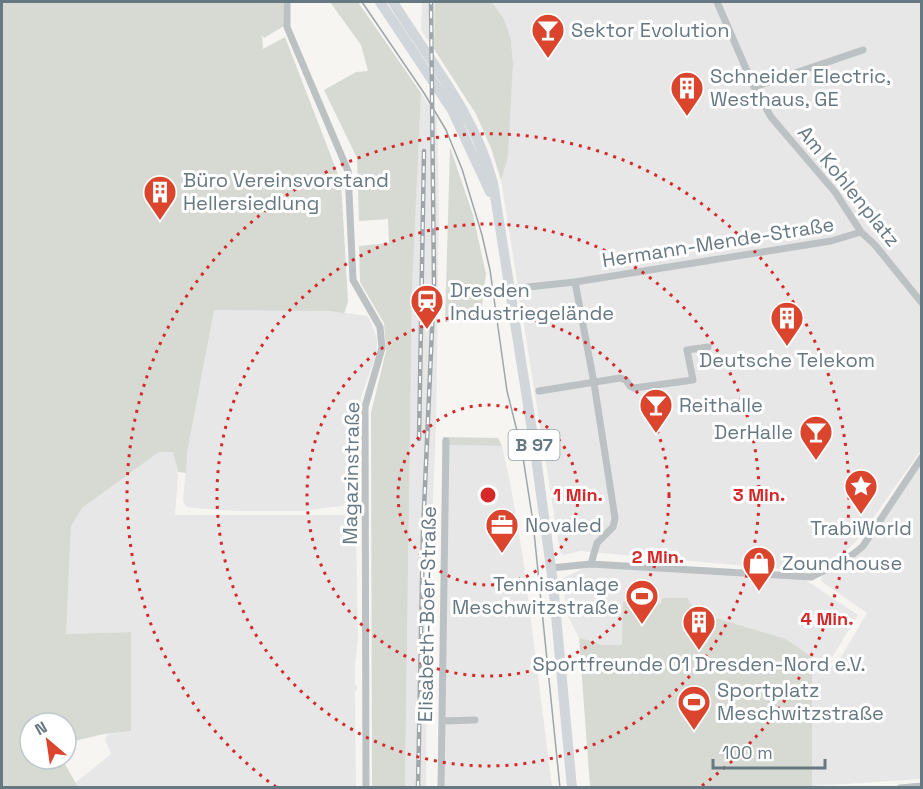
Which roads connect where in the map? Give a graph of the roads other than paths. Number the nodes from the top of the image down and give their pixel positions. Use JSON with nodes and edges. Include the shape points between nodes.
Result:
{"nodes":[{"id":1,"x":287,"y":2,"type":"edge"},
{"id":2,"x":380,"y":2,"type":"edge"},
{"id":3,"x":393,"y":2,"type":"edge"},
{"id":4,"x":717,"y":2,"type":"edge"},
{"id":5,"x":863,"y":50,"type":"dead end"},
{"id":6,"x":754,"y":87,"type":"junction"},
{"id":7,"x":495,"y":206,"type":"junction"},
{"id":8,"x":861,"y":232,"type":"junction"},
{"id":9,"x":575,"y":282,"type":"junction"},
{"id":10,"x":509,"y":289,"type":"junction"},
{"id":11,"x":921,"y":303,"type":"edge"},
{"id":12,"x":708,"y":347,"type":"dead end"},
{"id":13,"x":594,"y":383,"type":"junction"},
{"id":14,"x":539,"y":391,"type":"dead end"},
{"id":15,"x":446,"y":441,"type":"dead end"},
{"id":16,"x":921,"y":457,"type":"edge"},
{"id":17,"x":919,"y":466,"type":"edge"},
{"id":18,"x":591,"y":564,"type":"junction"},
{"id":19,"x":551,"y":568,"type":"junction"},
{"id":20,"x":474,"y":720,"type":"dead end"},
{"id":21,"x":442,"y":721,"type":"junction"},
{"id":22,"x":921,"y":786,"type":"edge"},
{"id":23,"x":366,"y":788,"type":"edge"},
{"id":24,"x":441,"y":788,"type":"edge"},
{"id":25,"x":572,"y":788,"type":"edge"},
{"id":26,"x":900,"y":788,"type":"edge"}],
"edges":[{"from":1,"to":23,"type":"street","name":"Magazinstraße","via":[[287,27],[348,171],[353,280],[380,327],[382,348],[365,407]]},
{"from":2,"to":7,"type":"main road","via":[[452,110]]},
{"from":3,"to":7,"type":"main road","via":[[465,112],[482,148],[493,183]]},
{"from":4,"to":6,"type":"street","name":"Am Kohlenplatz"},
{"from":5,"to":6,"type":"street"},
{"from":6,"to":8,"type":"street","name":"Am Kohlenplatz","via":[[771,117],[835,192]]},
{"from":7,"to":10,"type":"main road","number":"B 97"},
{"from":8,"to":9,"type":"street","name":"Hermann-Mende-Straße","via":[[831,241]]},
{"from":8,"to":11,"type":"street","name":"Am Kohlenplatz"},
{"from":9,"to":10,"type":"street","name":"Hermann-Mende-Straße"},
{"from":9,"to":13,"type":"street"},
{"from":10,"to":19,"type":"main road","number":"B 97"},
{"from":12,"to":13,"type":"street","via":[[687,350],[693,380],[634,388],[620,378]]},
{"from":13,"to":14,"type":"street"},
{"from":13,"to":18,"type":"street","via":[[615,518],[613,526],[597,543]]},
{"from":15,"to":21,"type":"street","name":"Elisabeth-Boer-Straße"},
{"from":16,"to":17,"type":"street"},
{"from":17,"to":18,"type":"street","via":[[862,546],[811,577]]},
{"from":18,"to":19,"type":"street"},
{"from":19,"to":25,"type":"main road","number":"B 97"},
{"from":20,"to":21,"type":"street"},
{"from":21,"to":24,"type":"street","name":"Elisabeth-Boer-Straße"},
{"from":22,"to":26,"type":"street"}]}
